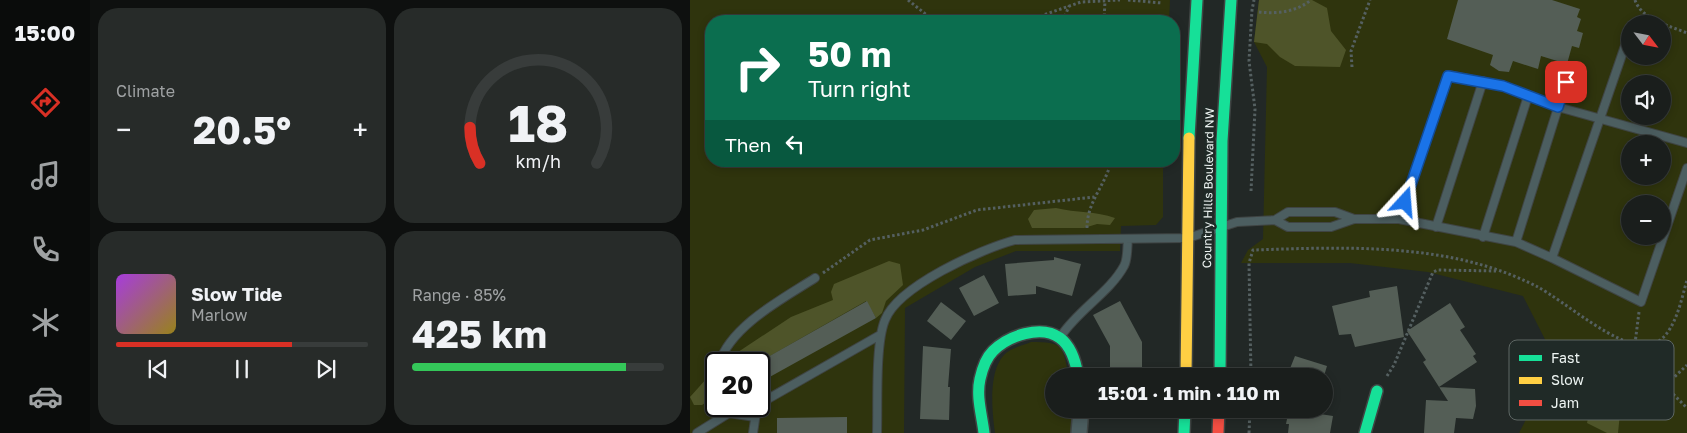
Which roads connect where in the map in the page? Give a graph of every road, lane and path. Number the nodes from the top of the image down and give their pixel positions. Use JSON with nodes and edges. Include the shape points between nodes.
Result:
{"nodes":[{"id":1,"x":908,"y":0,"type":"edge"},
{"id":2,"x":1105,"y":0,"type":"edge"},
{"id":3,"x":1120,"y":0,"type":"edge"},
{"id":4,"x":1128,"y":0,"type":"edge"},
{"id":5,"x":1197,"y":0,"type":"edge"},
{"id":6,"x":1232,"y":0,"type":"edge"},
{"id":7,"x":1254,"y":0,"type":"edge"},
{"id":8,"x":1310,"y":0,"type":"edge"},
{"id":9,"x":1370,"y":0,"type":"edge"},
{"id":10,"x":1635,"y":0,"type":"edge"},
{"id":11,"x":1162,"y":3,"type":"dead end"},
{"id":12,"x":1070,"y":5,"type":"junction"},
{"id":13,"x":1259,"y":12,"type":"dead end"},
{"id":14,"x":927,"y":15,"type":"edge"},
{"id":15,"x":1042,"y":15,"type":"edge"},
{"id":16,"x":1066,"y":15,"type":"edge"},
{"id":17,"x":1104,"y":15,"type":"edge"},
{"id":18,"x":1687,"y":33,"type":"edge"},
{"id":19,"x":1621,"y":58,"type":"edge"},
{"id":20,"x":1352,"y":67,"type":"dead end"},
{"id":21,"x":1483,"y":81,"type":"junction"},
{"id":22,"x":1566,"y":82,"type":"dead end"},
{"id":23,"x":1528,"y":96,"type":"junction"},
{"id":24,"x":1558,"y":107,"type":"junction"},
{"id":25,"x":1600,"y":119,"type":"junction"},
{"id":26,"x":1687,"y":144,"type":"edge"},
{"id":27,"x":1110,"y":167,"type":"edge"},
{"id":28,"x":1687,"y":168,"type":"edge"},
{"id":29,"x":1252,"y":191,"type":"dead end"},
{"id":30,"x":1094,"y":197,"type":"junction"},
{"id":31,"x":1354,"y":219,"type":"junction"},
{"id":32,"x":1399,"y":219,"type":"junction"},
{"id":33,"x":1275,"y":220,"type":"junction"},
{"id":34,"x":1436,"y":227,"type":"junction"},
{"id":35,"x":1220,"y":228,"type":"junction"},
{"id":36,"x":1483,"y":237,"type":"junction"},
{"id":37,"x":1088,"y":238,"type":"junction"},
{"id":38,"x":1188,"y":238,"type":"junction"},
{"id":39,"x":1128,"y":239,"type":"junction"},
{"id":40,"x":1516,"y":242,"type":"junction"},
{"id":41,"x":1552,"y":258,"type":"junction"},
{"id":42,"x":1499,"y":271,"type":"junction"},
{"id":43,"x":815,"y":278,"type":"joint"},
{"id":44,"x":1687,"y":280,"type":"edge"},
{"id":45,"x":1641,"y":302,"type":"junction"},
{"id":46,"x":880,"y":336,"type":"junction"},
{"id":47,"x":1060,"y":338,"type":"junction"},
{"id":48,"x":1624,"y":340,"type":"edge"},
{"id":49,"x":1636,"y":340,"type":"edge"},
{"id":50,"x":1662,"y":340,"type":"edge"},
{"id":51,"x":725,"y":352,"type":"edge"},
{"id":52,"x":1687,"y":365,"type":"edge"},
{"id":53,"x":1076,"y":368,"type":"edge"},
{"id":54,"x":1186,"y":368,"type":"edge"},
{"id":55,"x":1220,"y":368,"type":"edge"},
{"id":56,"x":1251,"y":368,"type":"edge"},
{"id":57,"x":1674,"y":377,"type":"edge"},
{"id":58,"x":1377,"y":391,"type":"joint"},
{"id":59,"x":1674,"y":396,"type":"edge"},
{"id":60,"x":770,"y":398,"type":"edge"},
{"id":61,"x":1687,"y":408,"type":"edge"},
{"id":62,"x":719,"y":417,"type":"edge"},
{"id":63,"x":755,"y":417,"type":"edge"},
{"id":64,"x":1080,"y":418,"type":"edge"},
{"id":65,"x":1185,"y":418,"type":"edge"},
{"id":66,"x":1219,"y":418,"type":"edge"},
{"id":67,"x":1250,"y":418,"type":"edge"},
{"id":68,"x":697,"y":433,"type":"edge"},
{"id":69,"x":753,"y":433,"type":"edge"},
{"id":70,"x":877,"y":433,"type":"edge"},
{"id":71,"x":984,"y":433,"type":"edge"},
{"id":72,"x":1079,"y":433,"type":"edge"},
{"id":73,"x":1184,"y":433,"type":"edge"},
{"id":74,"x":1218,"y":433,"type":"edge"},
{"id":75,"x":1249,"y":433,"type":"edge"},
{"id":76,"x":1366,"y":433,"type":"edge"}],
"edges":[{"from":1,"to":14,"type":"path"},
{"from":2,"to":3,"type":"path"},
{"from":2,"to":12,"type":"path"},
{"from":2,"to":17,"type":"path"},
{"from":4,"to":11,"type":"path"},
{"from":5,"to":38,"type":"main road","name":"Country Hills Boulevard NW","via":[[1190,100]]},
{"from":6,"to":35,"type":"main road","name":"Country Hills Boulevard NW","via":[[1225,71]]},
{"from":7,"to":29,"type":"path","via":[[1249,61],[1255,109]]},
{"from":8,"to":13,"type":"path","via":[[1290,11],[1277,14]]},
{"from":9,"to":20,"type":"path","via":[[1351,51]]},
{"from":10,"to":18,"type":"path","via":[[1647,15]]},
{"from":12,"to":15,"type":"path"},
{"from":12,"to":16,"type":"path"},
{"from":19,"to":25,"type":"lane"},
{"from":21,"to":23,"type":"lane"},
{"from":21,"to":32,"type":"lane","via":[[1448,76]]},
{"from":21,"to":34,"type":"lane"},
{"from":22,"to":24,"type":"lane"},
{"from":23,"to":24,"type":"lane"},
{"from":23,"to":36,"type":"lane"},
{"from":24,"to":25,"type":"lane"},
{"from":24,"to":40,"type":"lane"},
{"from":25,"to":26,"type":"lane"},
{"from":25,"to":41,"type":"lane"},
{"from":27,"to":30,"type":"path"},
{"from":28,"to":45,"type":"lane"},
{"from":30,"to":37,"type":"path","via":[[1087,222]]},
{"from":30,"to":43,"type":"path","via":[[977,210],[923,230],[870,240]]},
{"from":31,"to":32,"type":"lane"},
{"from":31,"to":33,"type":"lane","via":[[1331,227],[1288,227]]},
{"from":31,"to":33,"type":"lane","via":[[1335,212],[1288,212]]},
{"from":32,"to":34,"type":"lane"},
{"from":33,"to":35,"type":"lane","via":[[1237,222]]},
{"from":34,"to":36,"type":"lane"},
{"from":35,"to":38,"type":"lane"},
{"from":35,"to":55,"type":"main road","name":"Country Hills Boulevard NW"},
{"from":36,"to":40,"type":"lane"},
{"from":37,"to":39,"type":"lane"},
{"from":37,"to":46,"type":"lane","via":[[1015,240],[996,245],[925,280],[898,301],[885,318]]},
{"from":38,"to":39,"type":"lane"},
{"from":38,"to":54,"type":"main road","name":"Country Hills Boulevard NW"},
{"from":39,"to":47,"type":"lane","via":[[1125,264],[1071,320]]},
{"from":40,"to":41,"type":"lane"},
{"from":41,"to":45,"type":"lane"},
{"from":42,"to":48,"type":"path","via":[[1536,286]]},
{"from":42,"to":56,"type":"path","via":[[1424,251],[1253,250],[1249,263]]},
{"from":42,"to":58,"type":"path","via":[[1434,272],[1394,365]]},
{"from":43,"to":51,"type":"lane","via":[[767,308],[732,338]]},
{"from":44,"to":50,"type":"path","via":[[1669,330]]},
{"from":45,"to":49,"type":"path"},
{"from":46,"to":60,"type":"lane"},
{"from":46,"to":70,"type":"lane"},
{"from":47,"to":53,"type":"main road"},
{"from":47,"to":71,"type":"main road","via":[[1042,331],[1025,334],[992,352],[980,377],[978,390]]},
{"from":52,"to":57,"type":"path"},
{"from":58,"to":76,"type":"main road"},
{"from":59,"to":61,"type":"path"},
{"from":62,"to":68,"type":"lane"},
{"from":63,"to":69,"type":"lane"},
{"from":64,"to":72,"type":"street"},
{"from":65,"to":73,"type":"main road"},
{"from":66,"to":74,"type":"main road"},
{"from":67,"to":75,"type":"path"}]}
